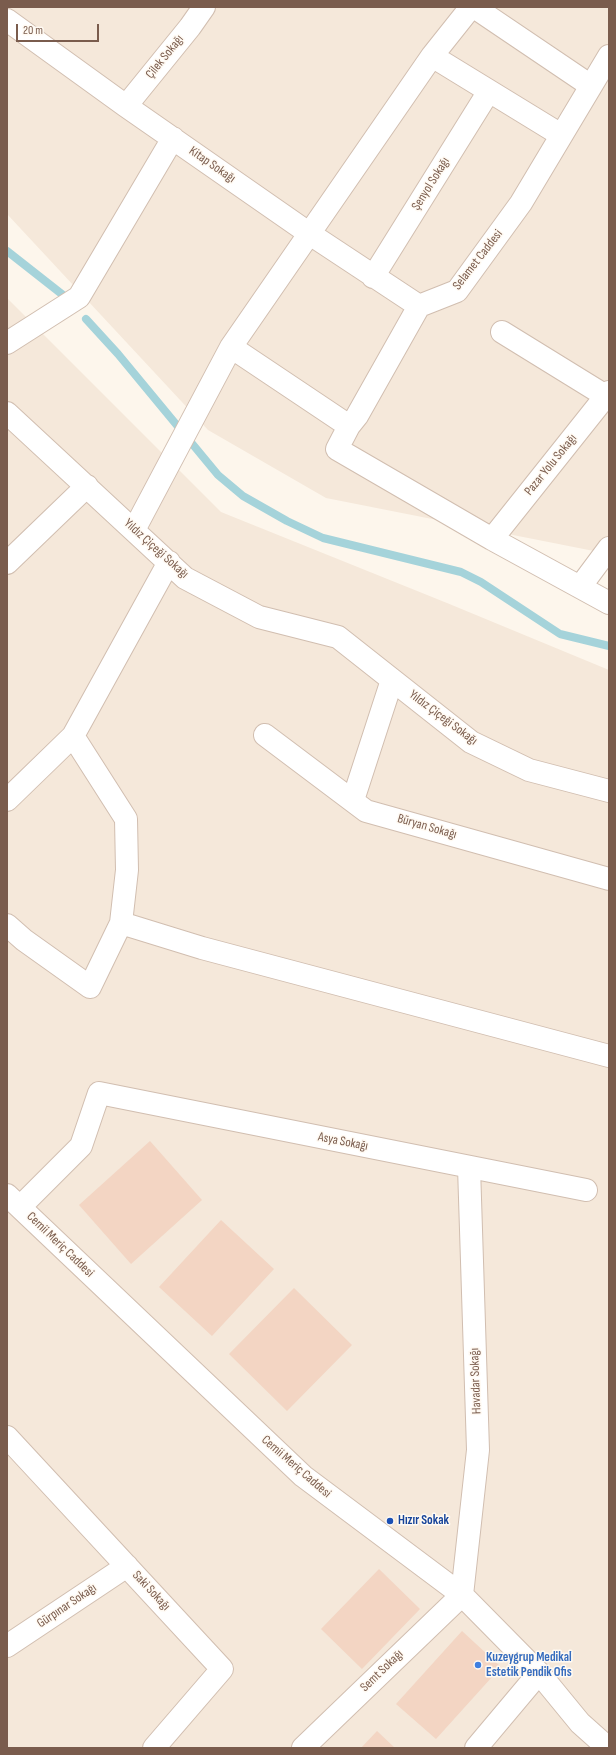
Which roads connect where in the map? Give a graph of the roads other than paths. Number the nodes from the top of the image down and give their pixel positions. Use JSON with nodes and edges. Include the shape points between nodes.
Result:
{"nodes":[{"id":1,"x":204,"y":7,"type":"edge"},
{"id":2,"x":472,"y":7,"type":"edge"},
{"id":3,"x":10,"y":17,"type":"edge"},
{"id":4,"x":432,"y":56,"type":"junction"},
{"id":5,"x":609,"y":56,"type":"edge"},
{"id":6,"x":591,"y":86,"type":"junction"},
{"id":7,"x":489,"y":91,"type":"junction"},
{"id":8,"x":126,"y":106,"type":"junction"},
{"id":9,"x":562,"y":135,"type":"junction"},
{"id":10,"x":173,"y":138,"type":"junction"},
{"id":11,"x":310,"y":234,"type":"junction"},
{"id":12,"x":374,"y":277,"type":"junction"},
{"id":13,"x":419,"y":306,"type":"junction"},
{"id":14,"x":502,"y":332,"type":"dead end"},
{"id":15,"x":7,"y":343,"type":"edge"},
{"id":16,"x":231,"y":347,"type":"junction"},
{"id":17,"x":608,"y":395,"type":"edge"},
{"id":18,"x":7,"y":412,"type":"edge"},
{"id":19,"x":348,"y":426,"type":"junction"},
{"id":20,"x":87,"y":486,"type":"junction"},
{"id":21,"x":134,"y":530,"type":"junction"},
{"id":22,"x":492,"y":539,"type":"junction"},
{"id":23,"x":609,"y":548,"type":"edge"},
{"id":24,"x":169,"y":562,"type":"junction"},
{"id":25,"x":7,"y":563,"type":"edge"},
{"id":26,"x":580,"y":587,"type":"junction"},
{"id":27,"x":609,"y":603,"type":"edge"},
{"id":28,"x":392,"y":680,"type":"junction"},
{"id":29,"x":265,"y":735,"type":"dead end"},
{"id":30,"x":72,"y":736,"type":"junction"},
{"id":31,"x":609,"y":792,"type":"edge"},
{"id":32,"x":7,"y":800,"type":"edge"},
{"id":33,"x":353,"y":800,"type":"junction"},
{"id":34,"x":609,"y":879,"type":"edge"},
{"id":35,"x":121,"y":923,"type":"junction"},
{"id":36,"x":7,"y":925,"type":"edge"},
{"id":37,"x":609,"y":1056,"type":"edge"},
{"id":38,"x":470,"y":1167,"type":"junction"},
{"id":39,"x":586,"y":1190,"type":"dead end"},
{"id":40,"x":13,"y":1201,"type":"edge"},
{"id":41,"x":7,"y":1437,"type":"edge"},
{"id":42,"x":127,"y":1566,"type":"junction"},
{"id":43,"x":462,"y":1595,"type":"junction"},
{"id":44,"x":7,"y":1646,"type":"edge"},
{"id":45,"x":539,"y":1673,"type":"junction"},
{"id":46,"x":154,"y":1748,"type":"edge"},
{"id":47,"x":303,"y":1748,"type":"edge"},
{"id":48,"x":476,"y":1748,"type":"edge"},
{"id":49,"x":608,"y":1748,"type":"edge"}],
"edges":[{"from":1,"to":8,"type":"street","name":"Çilek Sokağı"},
{"from":2,"to":4,"type":"street"},
{"from":2,"to":6,"type":"street"},
{"from":3,"to":8,"type":"street","name":"Kitap Sokağı"},
{"from":4,"to":7,"type":"street"},
{"from":4,"to":11,"type":"street"},
{"from":5,"to":6,"type":"street","name":"Selamet Caddesi"},
{"from":6,"to":9,"type":"street","name":"Selamet Caddesi"},
{"from":7,"to":9,"type":"street"},
{"from":7,"to":12,"type":"street","name":"Şenyol Sokağı"},
{"from":8,"to":10,"type":"street","name":"Kitap Sokağı"},
{"from":9,"to":13,"type":"street","name":"Selamet Caddesi","via":[[521,203],[457,291]]},
{"from":10,"to":11,"type":"street","name":"Kitap Sokağı"},
{"from":10,"to":15,"type":"street","via":[[79,297]]},
{"from":11,"to":12,"type":"street","name":"Kitap Sokağı"},
{"from":11,"to":16,"type":"street"},
{"from":12,"to":13,"type":"street","name":"Kitap Sokağı"},
{"from":13,"to":19,"type":"street","via":[[357,416]]},
{"from":14,"to":17,"type":"street"},
{"from":16,"to":19,"type":"street"},
{"from":16,"to":21,"type":"street"},
{"from":17,"to":22,"type":"street","name":"Pazar Yolu Sokağı"},
{"from":18,"to":20,"type":"street","name":"Yıldız Çiçeği Sokağı"},
{"from":19,"to":22,"type":"street","via":[[337,449]]},
{"from":20,"to":21,"type":"street","name":"Yıldız Çiçeği Sokağı"},
{"from":20,"to":25,"type":"street"},
{"from":21,"to":24,"type":"street","name":"Yıldız Çiçeği Sokağı"},
{"from":22,"to":26,"type":"street"},
{"from":23,"to":26,"type":"street"},
{"from":24,"to":28,"type":"street","name":"Yıldız Çiçeği Sokağı","via":[[186,578],[259,618],[338,637]]},
{"from":24,"to":30,"type":"street"},
{"from":26,"to":27,"type":"street"},
{"from":28,"to":31,"type":"street","name":"Yıldız Çiçeği Sokağı","via":[[471,742],[529,770]]},
{"from":28,"to":33,"type":"street","name":"Yıldız Çiçeği Sokağı"},
{"from":29,"to":33,"type":"street","name":"Büryan Sokağı"},
{"from":30,"to":32,"type":"street"},
{"from":30,"to":35,"type":"street","via":[[126,819],[127,870]]},
{"from":33,"to":34,"type":"street","name":"Büryan Sokağı","via":[[366,810]]},
{"from":35,"to":36,"type":"street","via":[[90,987]]},
{"from":35,"to":37,"type":"street","via":[[202,948]]},
{"from":38,"to":39,"type":"street","name":"Asya Sokağı"},
{"from":38,"to":40,"type":"street","name":"Asya Sokağı","via":[[100,1093],[81,1146]]},
{"from":38,"to":43,"type":"street","name":"Havadar Sokağı","via":[[478,1450]]},
{"from":40,"to":43,"type":"street","name":"Cemii Meriç Caddesi","via":[[303,1476]]},
{"from":41,"to":42,"type":"street","name":"Saki Sokağı"},
{"from":42,"to":44,"type":"street","name":"Gürpınar Sokağı"},
{"from":42,"to":46,"type":"street","name":"Saki Sokağı","via":[[222,1669]]},
{"from":43,"to":45,"type":"street","name":"Cemii Meriç Caddesi"},
{"from":43,"to":47,"type":"street","name":"Semt Sokağı"},
{"from":45,"to":48,"type":"street"},
{"from":45,"to":49,"type":"street","name":"Cemii Meriç Caddesi","via":[[580,1723]]}]}
